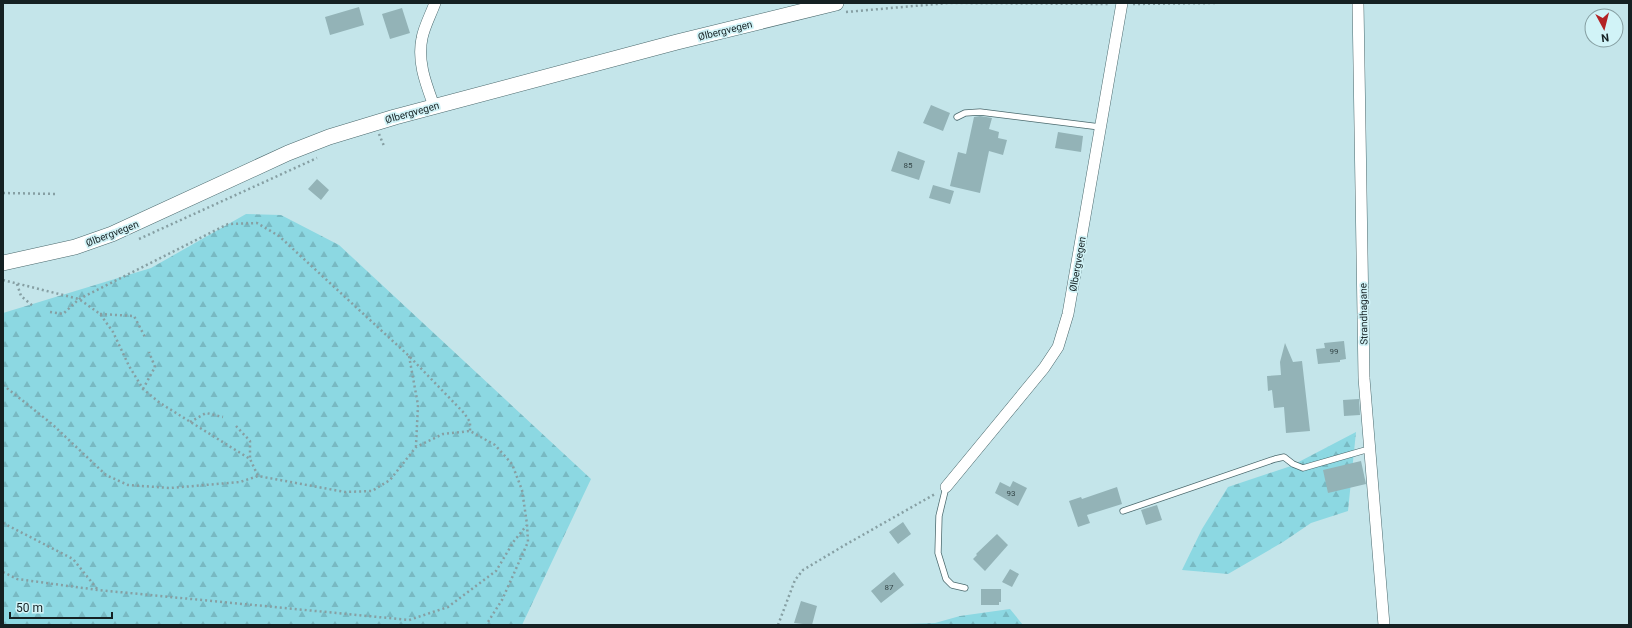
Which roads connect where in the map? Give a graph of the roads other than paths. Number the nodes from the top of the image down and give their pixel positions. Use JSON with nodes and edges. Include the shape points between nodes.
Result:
{"nodes":[{"id":1,"x":435,"y":3,"type":"edge"},
{"id":2,"x":1122,"y":3,"type":"edge"},
{"id":3,"x":1358,"y":3,"type":"edge"},
{"id":4,"x":838,"y":8,"type":"edge"},
{"id":5,"x":434,"y":106,"type":"junction"},
{"id":6,"x":957,"y":117,"type":"dead end"},
{"id":7,"x":1100,"y":127,"type":"junction"},
{"id":8,"x":3,"y":263,"type":"edge"},
{"id":9,"x":1369,"y":449,"type":"junction"},
{"id":10,"x":946,"y":487,"type":"joint"},
{"id":11,"x":1123,"y":511,"type":"dead end"},
{"id":12,"x":965,"y":588,"type":"dead end"},
{"id":13,"x":1384,"y":625,"type":"edge"}],
"edges":[{"from":1,"to":5,"type":"street","via":[[422,37],[421,54],[423,76]]},
{"from":2,"to":7,"type":"street","name":"Ølbergvegen"},
{"from":3,"to":9,"type":"street","name":"Strandhagane","via":[[1364,378]]},
{"from":4,"to":5,"type":"main road","name":"Ølbergvegen","via":[[707,34]]},
{"from":5,"to":8,"type":"main road","name":"Ølbergvegen","via":[[295,151],[112,234],[75,247]]},
{"from":6,"to":7,"type":"lane","via":[[965,113],[980,112]]},
{"from":7,"to":10,"type":"street","name":"Ølbergvegen","via":[[1068,314],[1058,347],[1044,368]]},
{"from":9,"to":11,"type":"lane","via":[[1303,468],[1284,457],[1275,459]]},
{"from":9,"to":13,"type":"street","name":"Strandhagane"},
{"from":10,"to":12,"type":"lane","via":[[939,516],[938,553],[946,580],[952,585]]}]}
